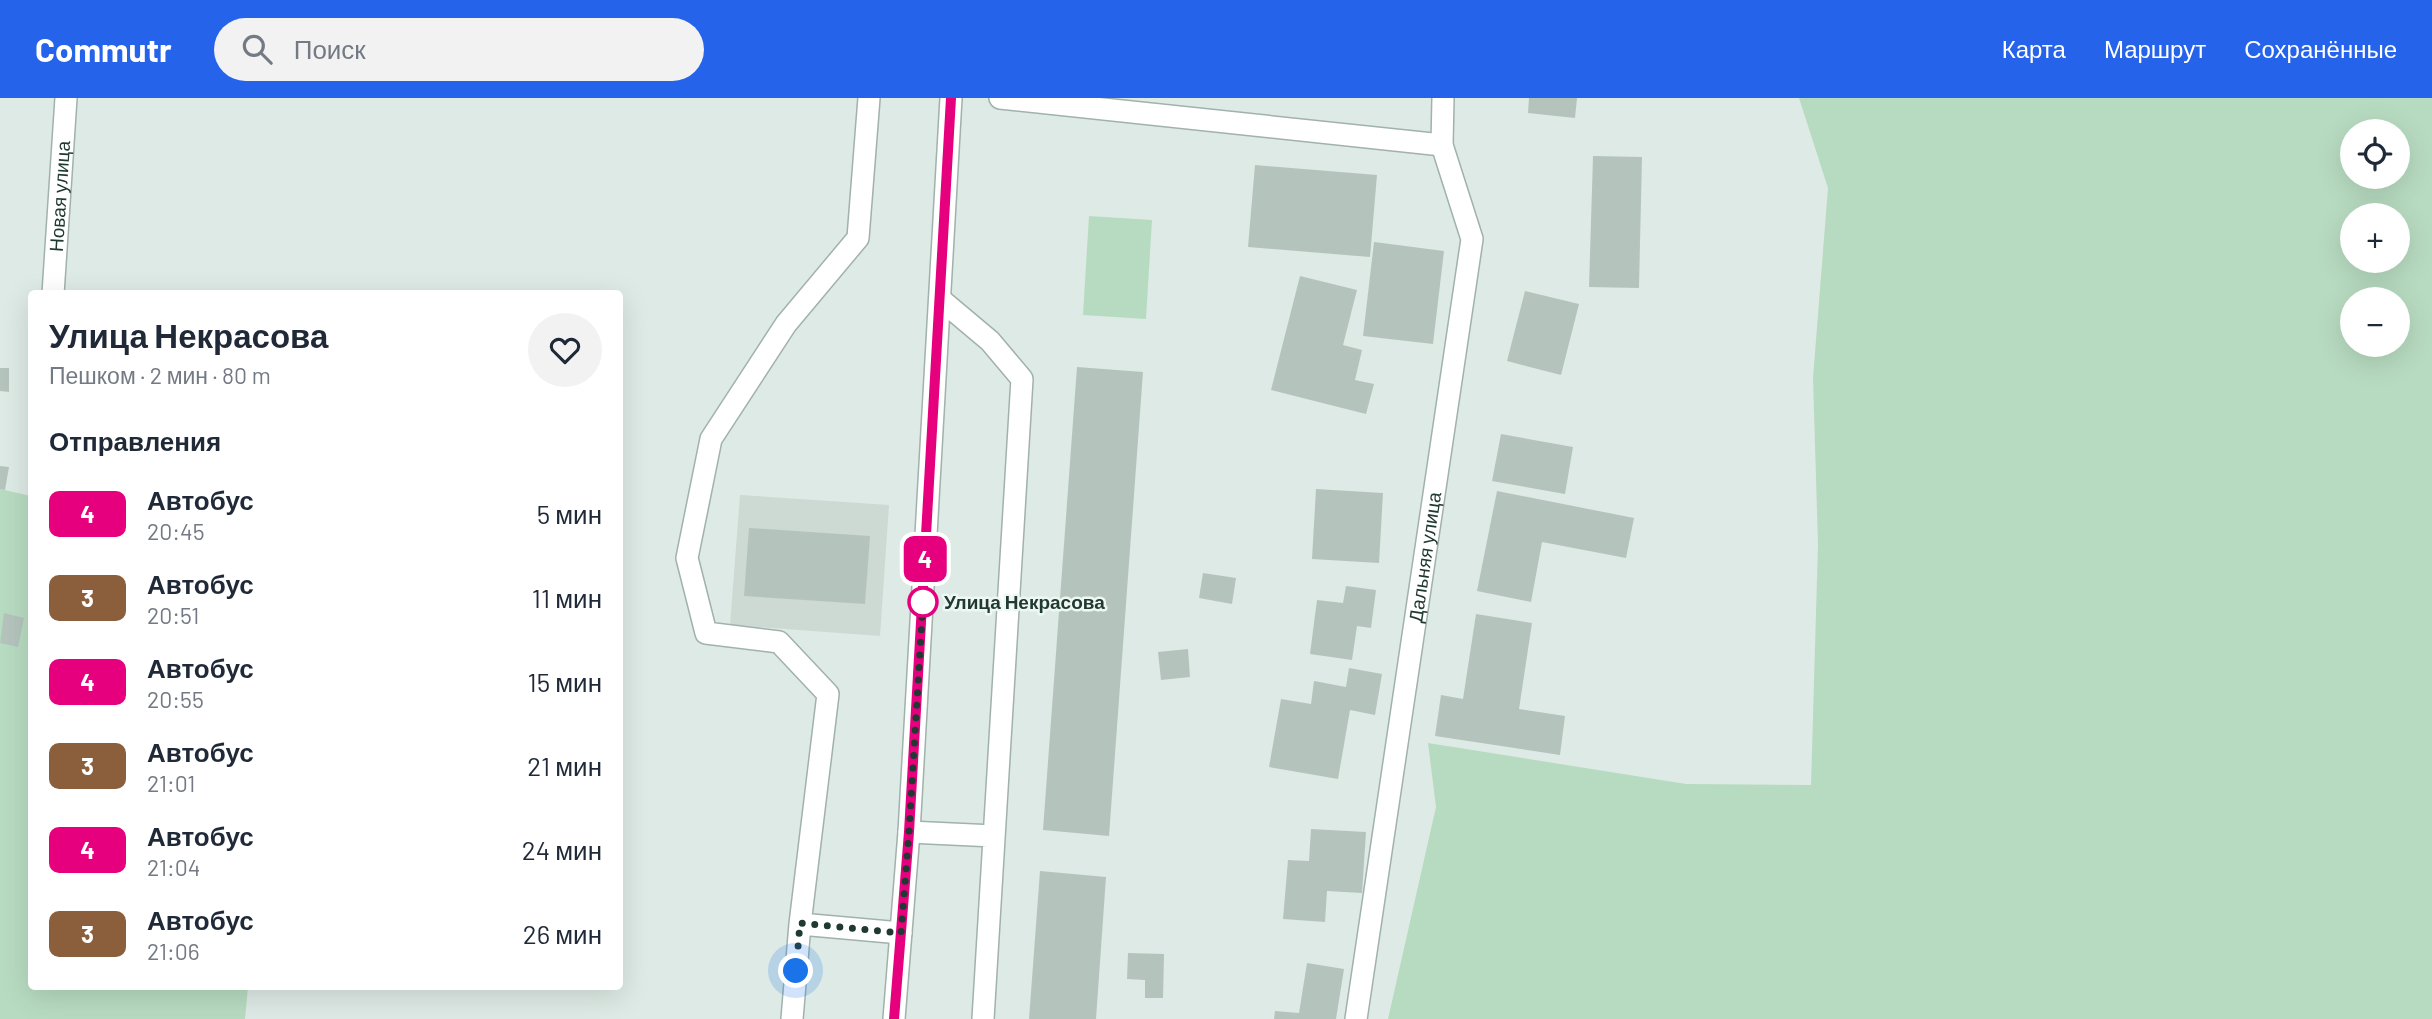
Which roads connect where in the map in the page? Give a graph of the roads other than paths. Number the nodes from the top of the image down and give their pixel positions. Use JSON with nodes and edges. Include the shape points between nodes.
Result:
{"nodes":[{"id":1,"x":66,"y":98,"type":"edge"},
{"id":2,"x":869,"y":98,"type":"edge"},
{"id":3,"x":951,"y":98,"type":"edge"},
{"id":4,"x":1000,"y":98,"type":"edge"},
{"id":5,"x":1443,"y":98,"type":"edge"},
{"id":6,"x":1442,"y":145,"type":"junction"},
{"id":7,"x":53,"y":290,"type":"edge"},
{"id":8,"x":940,"y":299,"type":"junction"},
{"id":9,"x":909,"y":832,"type":"junction"},
{"id":10,"x":994,"y":836,"type":"junction"},
{"id":11,"x":800,"y":923,"type":"junction"},
{"id":12,"x":901,"y":933,"type":"junction"},
{"id":13,"x":792,"y":1019,"type":"edge"},
{"id":14,"x":894,"y":1019,"type":"edge"},
{"id":15,"x":983,"y":1019,"type":"edge"},
{"id":16,"x":1356,"y":1019,"type":"edge"}],
"edges":[{"from":1,"to":7,"type":"street","name":"Новая улица"},
{"from":2,"to":11,"type":"street","via":[[858,238],[786,324],[711,439],[687,558],[706,633],[779,642],[828,694]]},
{"from":3,"to":8,"type":"street"},
{"from":4,"to":6,"type":"street"},
{"from":5,"to":6,"type":"street","name":"Дальняя улица"},
{"from":6,"to":16,"type":"street","name":"Дальняя улица","via":[[1472,239]]},
{"from":8,"to":9,"type":"street"},
{"from":8,"to":10,"type":"street","via":[[990,341],[1022,379]]},
{"from":9,"to":10,"type":"street"},
{"from":9,"to":12,"type":"street"},
{"from":10,"to":15,"type":"street"},
{"from":11,"to":12,"type":"street"},
{"from":11,"to":13,"type":"street"},
{"from":12,"to":14,"type":"street"}]}
